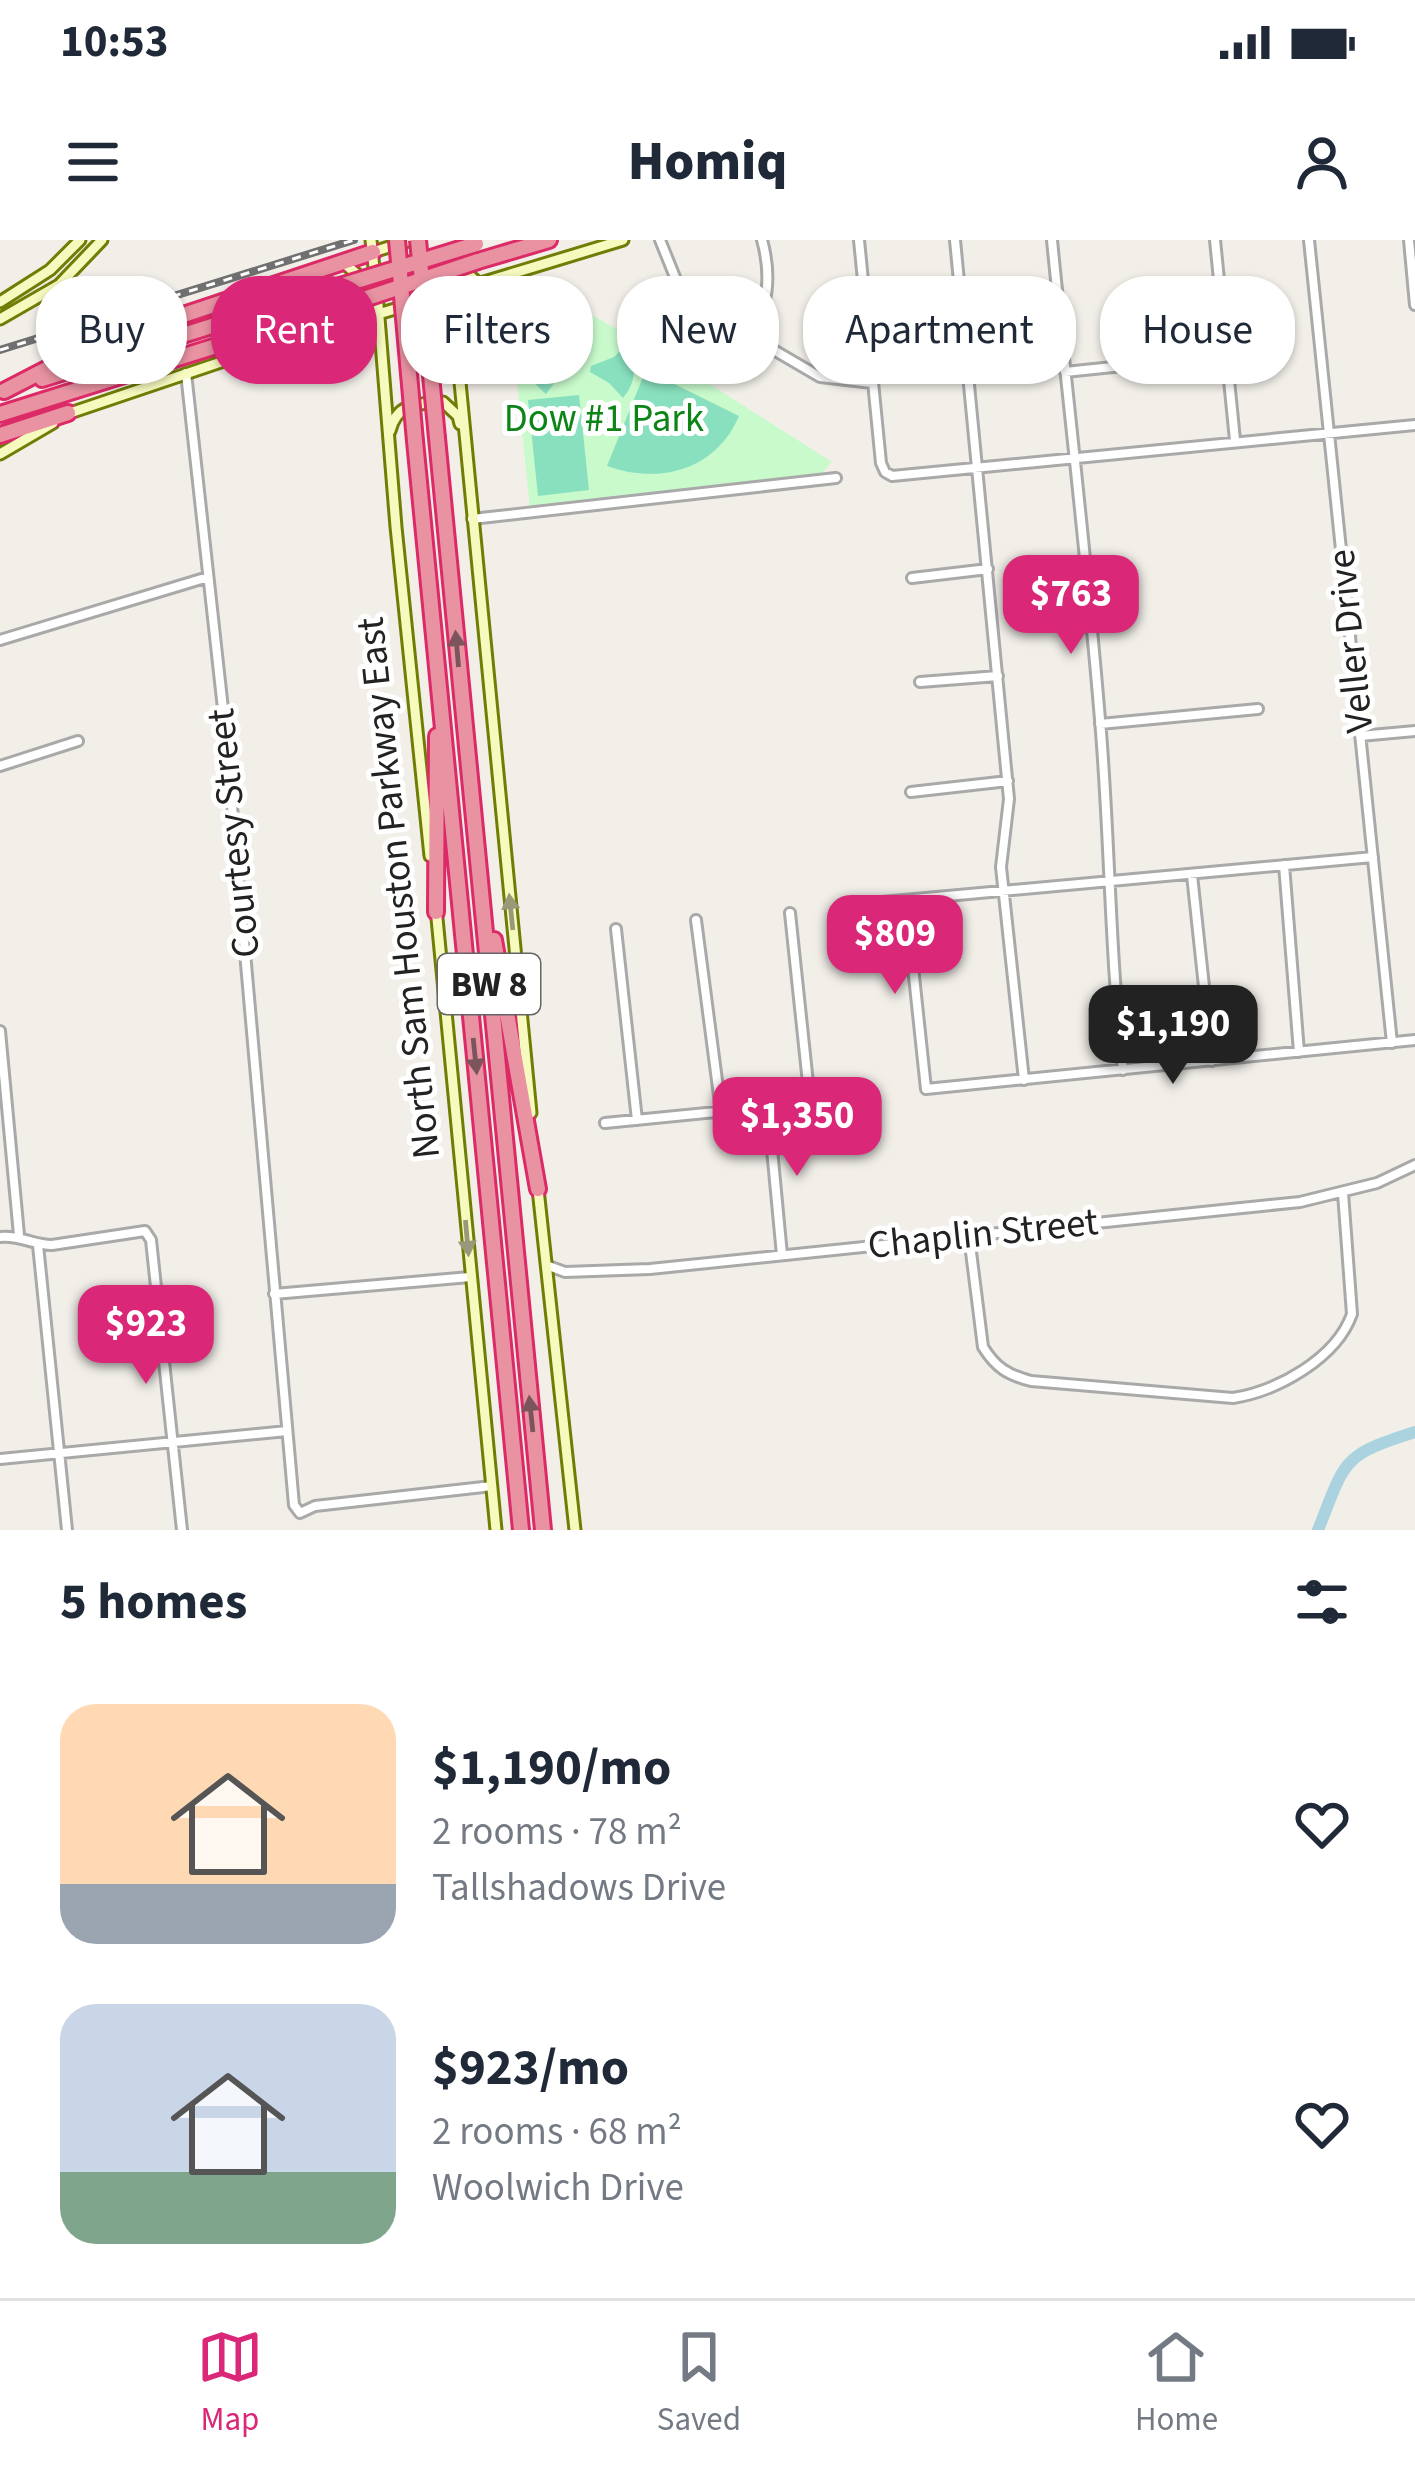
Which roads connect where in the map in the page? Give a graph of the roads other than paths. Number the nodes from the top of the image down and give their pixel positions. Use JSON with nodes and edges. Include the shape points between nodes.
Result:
{"nodes":[{"id":1,"x":80,"y":240,"type":"edge"},
{"id":2,"x":102,"y":240,"type":"edge"},
{"id":3,"x":397,"y":240,"type":"edge"},
{"id":4,"x":414,"y":240,"type":"edge"},
{"id":5,"x":447,"y":240,"type":"edge"},
{"id":6,"x":549,"y":240,"type":"edge"},
{"id":7,"x":623,"y":240,"type":"edge"},
{"id":8,"x":661,"y":240,"type":"edge"},
{"id":9,"x":762,"y":240,"type":"edge"},
{"id":10,"x":860,"y":240,"type":"edge"},
{"id":11,"x":955,"y":240,"type":"edge"},
{"id":12,"x":1052,"y":240,"type":"edge"},
{"id":13,"x":1215,"y":240,"type":"edge"},
{"id":14,"x":1309,"y":240,"type":"edge"},
{"id":15,"x":1409,"y":240,"type":"edge"},
{"id":16,"x":476,"y":241,"type":"edge"},
{"id":17,"x":372,"y":246,"type":"edge"},
{"id":18,"x":342,"y":262,"type":"junction"},
{"id":19,"x":359,"y":276,"type":"edge"},
{"id":20,"x":450,"y":276,"type":"edge"},
{"id":21,"x":470,"y":276,"type":"edge"},
{"id":22,"x":505,"y":276,"type":"edge"},
{"id":23,"x":673,"y":276,"type":"edge"},
{"id":24,"x":768,"y":276,"type":"edge"},
{"id":25,"x":863,"y":276,"type":"edge"},
{"id":26,"x":1056,"y":276,"type":"edge"},
{"id":27,"x":1219,"y":276,"type":"edge"},
{"id":28,"x":13,"y":296,"type":"junction"},
{"id":29,"x":0,"y":302,"type":"edge"},
{"id":30,"x":1415,"y":305,"type":"edge"},
{"id":31,"x":401,"y":307,"type":"edge"},
{"id":32,"x":15,"y":311,"type":"junction"},
{"id":33,"x":379,"y":314,"type":"junction"},
{"id":34,"x":0,"y":320,"type":"edge"},
{"id":35,"x":187,"y":383,"type":"edge"},
{"id":36,"x":156,"y":384,"type":"edge"},
{"id":37,"x":459,"y":384,"type":"edge"},
{"id":38,"x":872,"y":384,"type":"edge"},
{"id":39,"x":1066,"y":384,"type":"edge"},
{"id":40,"x":1230,"y":384,"type":"edge"},
{"id":41,"x":2,"y":391,"type":"edge"},
{"id":42,"x":68,"y":413,"type":"junction"},
{"id":43,"x":0,"y":414,"type":"edge"},
{"id":44,"x":1415,"y":425,"type":"edge"},
{"id":45,"x":1329,"y":433,"type":"junction"},
{"id":46,"x":0,"y":435,"type":"edge"},
{"id":47,"x":389,"y":437,"type":"junction"},
{"id":48,"x":1235,"y":440,"type":"junction"},
{"id":49,"x":464,"y":441,"type":"junction"},
{"id":50,"x":0,"y":454,"type":"edge"},
{"id":51,"x":1072,"y":455,"type":"junction"},
{"id":52,"x":977,"y":465,"type":"junction"},
{"id":53,"x":836,"y":478,"type":"dead end"},
{"id":54,"x":472,"y":519,"type":"junction"},
{"id":55,"x":988,"y":569,"type":"junction"},
{"id":56,"x":208,"y":577,"type":"junction"},
{"id":57,"x":912,"y":578,"type":"dead end"},
{"id":58,"x":0,"y":640,"type":"edge"},
{"id":59,"x":998,"y":676,"type":"junction"},
{"id":60,"x":920,"y":682,"type":"dead end"},
{"id":61,"x":440,"y":689,"type":"junction"},
{"id":62,"x":460,"y":689,"type":"junction"},
{"id":63,"x":1258,"y":709,"type":"dead end"},
{"id":64,"x":1100,"y":724,"type":"junction"},
{"id":65,"x":1415,"y":731,"type":"edge"},
{"id":66,"x":1360,"y":736,"type":"junction"},
{"id":67,"x":78,"y":741,"type":"dead end"},
{"id":68,"x":0,"y":766,"type":"edge"},
{"id":69,"x":1008,"y":781,"type":"junction"},
{"id":70,"x":911,"y":792,"type":"dead end"},
{"id":71,"x":1373,"y":856,"type":"junction"},
{"id":72,"x":1284,"y":866,"type":"junction"},
{"id":73,"x":1192,"y":874,"type":"junction"},
{"id":74,"x":1109,"y":883,"type":"junction"},
{"id":75,"x":1004,"y":889,"type":"junction"},
{"id":76,"x":906,"y":901,"type":"junction"},
{"id":77,"x":871,"y":903,"type":"dead end"},
{"id":78,"x":436,"y":912,"type":"junction"},
{"id":79,"x":790,"y":914,"type":"dead end"},
{"id":80,"x":696,"y":920,"type":"dead end"},
{"id":81,"x":616,"y":929,"type":"dead end"},
{"id":82,"x":0,"y":1031,"type":"edge"},
{"id":83,"x":1415,"y":1040,"type":"edge"},
{"id":84,"x":1392,"y":1043,"type":"junction"},
{"id":85,"x":1300,"y":1052,"type":"junction"},
{"id":86,"x":1212,"y":1061,"type":"junction"},
{"id":87,"x":1123,"y":1070,"type":"junction"},
{"id":88,"x":1024,"y":1079,"type":"junction"},
{"id":89,"x":828,"y":1101,"type":"dead end"},
{"id":90,"x":810,"y":1102,"type":"junction"},
{"id":91,"x":768,"y":1107,"type":"junction"},
{"id":92,"x":721,"y":1112,"type":"junction"},
{"id":93,"x":637,"y":1120,"type":"junction"},
{"id":94,"x":605,"y":1123,"type":"dead end"},
{"id":95,"x":1415,"y":1165,"type":"edge"},
{"id":96,"x":538,"y":1189,"type":"junction"},
{"id":97,"x":1343,"y":1193,"type":"junction"},
{"id":98,"x":19,"y":1235,"type":"junction"},
{"id":99,"x":969,"y":1236,"type":"junction"},
{"id":100,"x":0,"y":1237,"type":"edge"},
{"id":101,"x":38,"y":1245,"type":"junction"},
{"id":102,"x":782,"y":1255,"type":"junction"},
{"id":103,"x":546,"y":1265,"type":"junction"},
{"id":104,"x":470,"y":1277,"type":"junction"},
{"id":105,"x":274,"y":1294,"type":"junction"},
{"id":106,"x":287,"y":1431,"type":"junction"},
{"id":107,"x":173,"y":1442,"type":"junction"},
{"id":108,"x":59,"y":1453,"type":"junction"},
{"id":109,"x":0,"y":1459,"type":"edge"},
{"id":110,"x":492,"y":1486,"type":"junction"},
{"id":111,"x":67,"y":1530,"type":"edge"},
{"id":112,"x":182,"y":1530,"type":"edge"},
{"id":113,"x":496,"y":1530,"type":"edge"},
{"id":114,"x":521,"y":1530,"type":"edge"},
{"id":115,"x":543,"y":1530,"type":"edge"},
{"id":116,"x":574,"y":1530,"type":"edge"}],
"edges":[{"from":1,"to":28,"type":"main road"},
{"from":2,"to":32,"type":"main road","via":[[59,286]]},
{"from":3,"to":61,"type":"highway","name":"North Sam Houston Parkway East","number":"BW 8","bridge":true},
{"from":4,"to":17,"type":"main road"},
{"from":62,"to":4,"type":"highway","name":"North Sam Houston Parkway East","number":"BW 8","one_way":true,"bridge":true},
{"from":5,"to":20,"type":"main road"},
{"from":6,"to":43,"type":"highway","bridge":true},
{"from":7,"to":22,"type":"main road"},
{"from":8,"to":23,"type":"street"},
{"from":9,"to":24,"type":"street"},
{"from":10,"to":25,"type":"street"},
{"from":11,"to":52,"type":"street"},
{"from":12,"to":26,"type":"street"},
{"from":13,"to":27,"type":"street"},
{"from":14,"to":45,"type":"street","name":"Veller Drive"},
{"from":15,"to":30,"type":"street"},
{"from":16,"to":21,"type":"main road","via":[[464,270]]},
{"from":16,"to":41,"type":"highway","bridge":true},
{"from":17,"to":18,"type":"highway"},
{"from":17,"to":33,"type":"main road","name":"North Sam Houston Parkway East"},
{"from":18,"to":19,"type":"main road"},
{"from":18,"to":41,"type":"highway","via":[[93,345]]},
{"from":28,"to":29,"type":"main road"},
{"from":28,"to":32,"type":"main road"},
{"from":31,"to":33,"type":"main road"},
{"from":32,"to":34,"type":"main road"},
{"from":33,"to":47,"type":"main road","name":"North Sam Houston Parkway East"},
{"from":35,"to":56,"type":"street","name":"Courtesy Street"},
{"from":36,"to":42,"type":"main road"},
{"from":37,"to":49,"type":"main road"},
{"from":38,"to":52,"type":"street","via":[[885,472]]},
{"from":39,"to":51,"type":"street"},
{"from":40,"to":48,"type":"street"},
{"from":42,"to":46,"type":"highway"},
{"from":42,"to":50,"type":"main road"},
{"from":44,"to":45,"type":"street"},
{"from":45,"to":48,"type":"street"},
{"from":45,"to":66,"type":"street","name":"Veller Drive"},
{"from":47,"to":49,"type":"main road","via":[[407,406],[443,402],[458,416]]},
{"from":47,"to":78,"type":"main road","name":"North Sam Houston Parkway East"},
{"from":48,"to":51,"type":"street"},
{"from":49,"to":54,"type":"main road"},
{"from":51,"to":52,"type":"street"},
{"from":51,"to":64,"type":"street"},
{"from":52,"to":55,"type":"street"},
{"from":53,"to":54,"type":"street"},
{"from":96,"to":54,"type":"main road","one_way":true},
{"from":55,"to":57,"type":"street"},
{"from":55,"to":59,"type":"street"},
{"from":56,"to":58,"type":"street"},
{"from":56,"to":105,"type":"street","name":"Courtesy Street"},
{"from":59,"to":60,"type":"street"},
{"from":59,"to":69,"type":"street"},
{"from":61,"to":78,"type":"highway"},
{"from":61,"to":114,"type":"highway","name":"North Sam Houston Parkway East","number":"BW 8","one_way":true},
{"from":62,"to":96,"type":"highway"},
{"from":115,"to":62,"type":"highway","name":"North Sam Houston Parkway East","number":"BW 8","one_way":true},
{"from":63,"to":64,"type":"street"},
{"from":64,"to":74,"type":"street"},
{"from":65,"to":66,"type":"street"},
{"from":66,"to":71,"type":"street","name":"Veller Drive"},
{"from":67,"to":68,"type":"street"},
{"from":69,"to":70,"type":"street"},
{"from":69,"to":75,"type":"street"},
{"from":71,"to":72,"type":"street"},
{"from":71,"to":84,"type":"street","name":"Veller Drive"},
{"from":72,"to":73,"type":"street"},
{"from":72,"to":85,"type":"street"},
{"from":73,"to":74,"type":"street"},
{"from":73,"to":86,"type":"street"},
{"from":74,"to":75,"type":"street"},
{"from":74,"to":87,"type":"street"},
{"from":75,"to":76,"type":"street"},
{"from":75,"to":88,"type":"street"},
{"from":76,"to":77,"type":"street"},
{"from":76,"to":88,"type":"street","via":[[926,1089]]},
{"from":78,"to":104,"type":"main road","name":"North Sam Houston Parkway East","one_way":true},
{"from":79,"to":90,"type":"street"},
{"from":80,"to":92,"type":"street"},
{"from":81,"to":93,"type":"street"},
{"from":82,"to":98,"type":"street"},
{"from":83,"to":84,"type":"street"},
{"from":84,"to":85,"type":"street"},
{"from":85,"to":86,"type":"street"},
{"from":86,"to":87,"type":"street"},
{"from":87,"to":88,"type":"street"},
{"from":89,"to":90,"type":"street"},
{"from":90,"to":91,"type":"street"},
{"from":91,"to":92,"type":"street"},
{"from":91,"to":102,"type":"street"},
{"from":92,"to":93,"type":"street"},
{"from":93,"to":94,"type":"street"},
{"from":95,"to":97,"type":"street","name":"Chaplin Street"},
{"from":96,"to":103,"type":"main road"},
{"from":97,"to":99,"type":"street","name":"Chaplin Street"},
{"from":97,"to":99,"type":"street","via":[[1352,1314],[1346,1330],[1273,1386],[1233,1398],[1009,1375],[983,1347]]},
{"from":98,"to":100,"type":"street"},
{"from":98,"to":101,"type":"street"},
{"from":99,"to":102,"type":"street","name":"Chaplin Street"},
{"from":101,"to":107,"type":"street","via":[[145,1231],[155,1258]]},
{"from":101,"to":108,"type":"street"},
{"from":102,"to":103,"type":"street","name":"Chaplin Street","via":[[650,1269],[565,1272]]},
{"from":103,"to":116,"type":"main road"},
{"from":104,"to":105,"type":"street"},
{"from":104,"to":110,"type":"main road","name":"North Sam Houston Parkway East"},
{"from":105,"to":106,"type":"street","name":"Courtesy Street"},
{"from":106,"to":107,"type":"street"},
{"from":106,"to":110,"type":"street","name":"Courtesy Street","via":[[300,1513]]},
{"from":107,"to":108,"type":"street"},
{"from":107,"to":112,"type":"street"},
{"from":108,"to":109,"type":"street"},
{"from":108,"to":111,"type":"street"},
{"from":110,"to":113,"type":"main road","name":"North Sam Houston Parkway East"}]}
